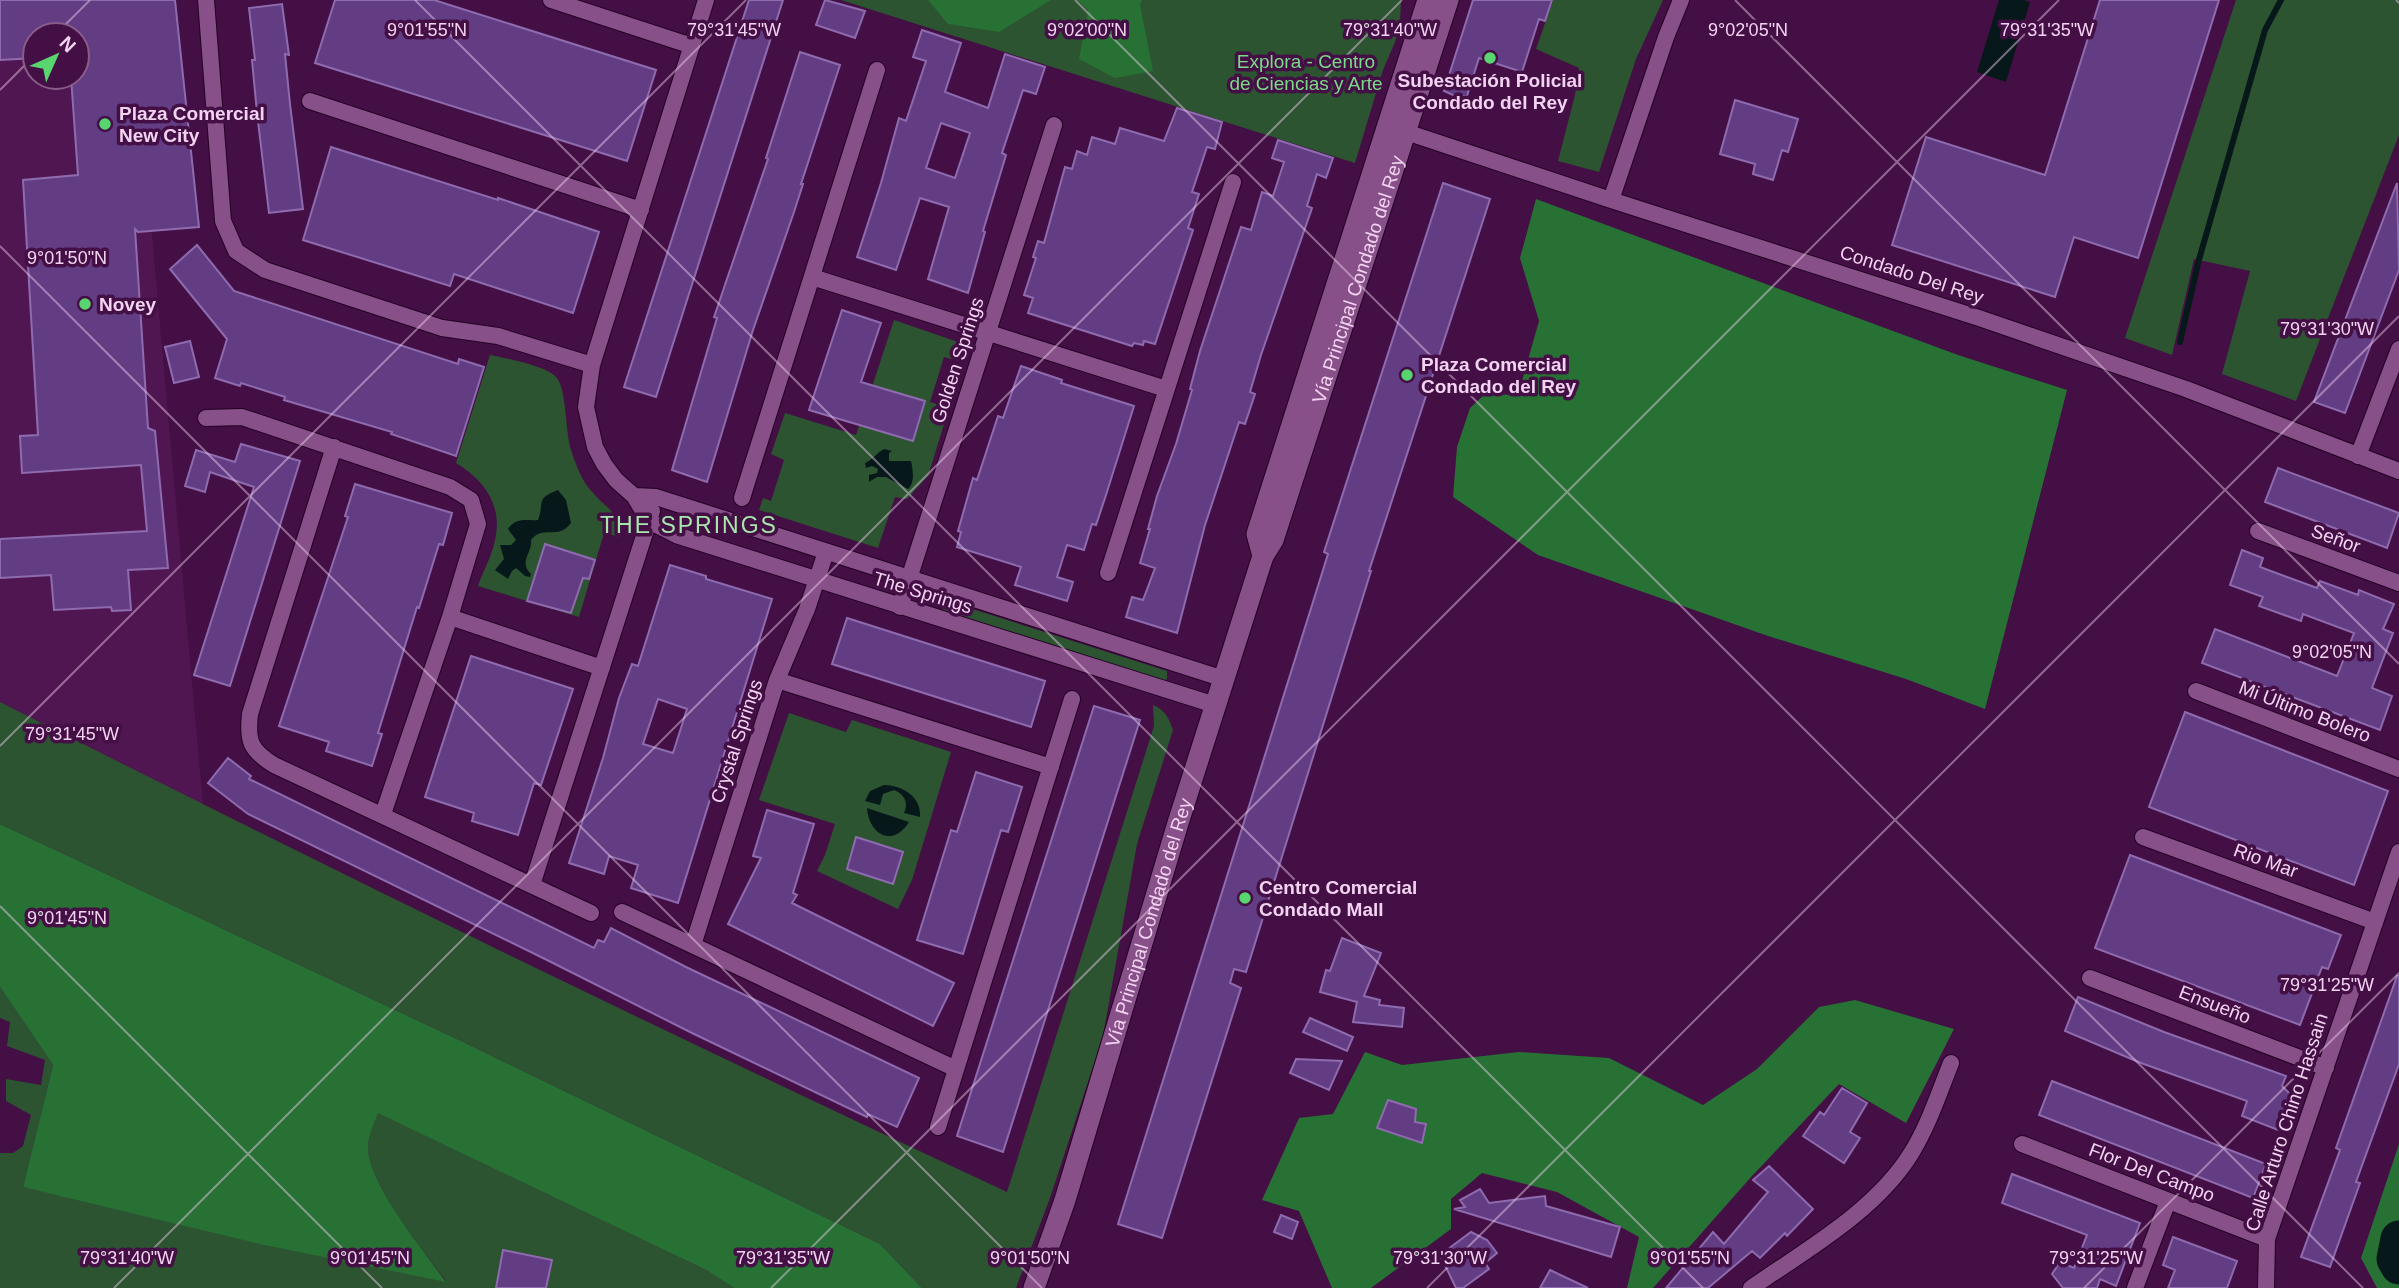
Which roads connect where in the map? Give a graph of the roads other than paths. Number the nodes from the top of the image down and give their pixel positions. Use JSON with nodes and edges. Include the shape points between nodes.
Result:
{"nodes":[{"id":1,"x":206,"y":0,"type":"edge"},
{"id":2,"x":551,"y":0,"type":"edge"},
{"id":3,"x":706,"y":0,"type":"edge"},
{"id":4,"x":1428,"y":0,"type":"edge"},
{"id":5,"x":1448,"y":0,"type":"edge"},
{"id":6,"x":1681,"y":0,"type":"edge"},
{"id":7,"x":692,"y":46,"type":"junction"},
{"id":8,"x":877,"y":70,"type":"dead end"},
{"id":9,"x":310,"y":101,"type":"dead end"},
{"id":10,"x":1394,"y":107,"type":"junction"},
{"id":11,"x":1054,"y":125,"type":"dead end"},
{"id":12,"x":1406,"y":132,"type":"junction"},
{"id":13,"x":1382,"y":140,"type":"junction"},
{"id":14,"x":1233,"y":182,"type":"dead end"},
{"id":15,"x":1611,"y":200,"type":"junction"},
{"id":16,"x":641,"y":210,"type":"junction"},
{"id":17,"x":812,"y":277,"type":"junction"},
{"id":18,"x":988,"y":332,"type":"junction"},
{"id":19,"x":2399,"y":349,"type":"edge"},
{"id":20,"x":592,"y":365,"type":"junction"},
{"id":21,"x":1166,"y":389,"type":"junction"},
{"id":22,"x":206,"y":418,"type":"dead end"},
{"id":23,"x":334,"y":447,"type":"junction"},
{"id":24,"x":2358,"y":456,"type":"junction"},
{"id":25,"x":2399,"y":471,"type":"edge"},
{"id":26,"x":634,"y":496,"type":"junction"},
{"id":27,"x":656,"y":497,"type":"junction"},
{"id":28,"x":741,"y":498,"type":"dead end"},
{"id":29,"x":649,"y":521,"type":"junction"},
{"id":30,"x":2258,"y":531,"type":"dead end"},
{"id":31,"x":826,"y":552,"type":"junction"},
{"id":32,"x":1263,"y":556,"type":"junction"},
{"id":33,"x":1108,"y":573,"type":"dead end"},
{"id":34,"x":909,"y":578,"type":"junction"},
{"id":35,"x":816,"y":580,"type":"junction"},
{"id":36,"x":2399,"y":583,"type":"edge"},
{"id":37,"x":900,"y":607,"type":"junction"},
{"id":38,"x":450,"y":617,"type":"junction"},
{"id":39,"x":602,"y":668,"type":"junction"},
{"id":40,"x":1224,"y":679,"type":"junction"},
{"id":41,"x":777,"y":680,"type":"junction"},
{"id":42,"x":2196,"y":691,"type":"dead end"},
{"id":43,"x":1072,"y":699,"type":"dead end"},
{"id":44,"x":1215,"y":705,"type":"junction"},
{"id":45,"x":1051,"y":767,"type":"junction"},
{"id":46,"x":2399,"y":769,"type":"edge"},
{"id":47,"x":383,"y":814,"type":"junction"},
{"id":48,"x":2143,"y":837,"type":"dead end"},
{"id":49,"x":2399,"y":852,"type":"edge"},
{"id":50,"x":532,"y":885,"type":"junction"},
{"id":51,"x":622,"y":912,"type":"dead end"},
{"id":52,"x":590,"y":914,"type":"dead end"},
{"id":53,"x":2375,"y":922,"type":"junction"},
{"id":54,"x":693,"y":945,"type":"junction"},
{"id":55,"x":2090,"y":978,"type":"dead end"},
{"id":56,"x":1951,"y":1063,"type":"dead end"},
{"id":57,"x":2326,"y":1068,"type":"junction"},
{"id":58,"x":956,"y":1069,"type":"junction"},
{"id":59,"x":938,"y":1127,"type":"dead end"},
{"id":60,"x":2022,"y":1144,"type":"dead end"},
{"id":61,"x":2168,"y":1200,"type":"junction"},
{"id":62,"x":2267,"y":1239,"type":"junction"},
{"id":63,"x":1034,"y":1288,"type":"edge"},
{"id":64,"x":1751,"y":1288,"type":"edge"},
{"id":65,"x":2135,"y":1288,"type":"edge"},
{"id":66,"x":2266,"y":1288,"type":"edge"}],
"edges":[{"from":1,"to":20,"type":"street","via":[[223,221],[236,251],[265,270],[442,328],[498,336]]},
{"from":2,"to":7,"type":"street"},
{"from":3,"to":7,"type":"street"},
{"from":4,"to":10,"type":"street","name":"Vía Principal Condado del Rey"},
{"from":5,"to":12,"type":"street","name":"Vía Principal Condado del Rey"},
{"from":6,"to":15,"type":"street"},
{"from":7,"to":16,"type":"street"},
{"from":8,"to":17,"type":"street"},
{"from":9,"to":16,"type":"street"},
{"from":10,"to":12,"type":"street"},
{"from":10,"to":13,"type":"street","name":"Vía Principal Condado del Rey"},
{"from":11,"to":18,"type":"street","name":"Golden Springs"},
{"from":12,"to":13,"type":"street"},
{"from":12,"to":15,"type":"street","name":"Condado Del Rey"},
{"from":12,"to":32,"type":"street","name":"Vía Principal Condado del Rey","via":[[1273,540]]},
{"from":13,"to":32,"type":"street","name":"Vía Principal Condado del Rey","via":[[1257,534]]},
{"from":14,"to":21,"type":"street"},
{"from":15,"to":24,"type":"street","name":"Condado Del Rey","via":[[2004,326],[2186,389]]},
{"from":16,"to":20,"type":"street"},
{"from":17,"to":18,"type":"street"},
{"from":17,"to":28,"type":"street"},
{"from":18,"to":21,"type":"street"},
{"from":18,"to":34,"type":"street","name":"Golden Springs"},
{"from":19,"to":24,"type":"street"},
{"from":20,"to":26,"type":"street","via":[[586,407],[594,447]]},
{"from":21,"to":33,"type":"street"},
{"from":22,"to":23,"type":"street","via":[[242,417]]},
{"from":23,"to":38,"type":"street","via":[[450,487],[471,500],[478,524]]},
{"from":23,"to":47,"type":"street","via":[[248,731],[251,745],[261,757]]},
{"from":24,"to":25,"type":"street","name":"Condado Del Rey"},
{"from":26,"to":27,"type":"street","name":"The Springs"},
{"from":26,"to":29,"type":"street"},
{"from":27,"to":29,"type":"street"},
{"from":27,"to":31,"type":"street","name":"The Springs"},
{"from":29,"to":35,"type":"street","name":"The Springs","via":[[676,535]]},
{"from":29,"to":39,"type":"street"},
{"from":30,"to":36,"type":"street","name":"Señor"},
{"from":31,"to":34,"type":"street","name":"The Springs"},
{"from":31,"to":35,"type":"street","name":"Crystal Springs"},
{"from":32,"to":40,"type":"street","name":"Vía Principal Condado del Rey"},
{"from":34,"to":37,"type":"street","name":"Golden Springs"},
{"from":34,"to":40,"type":"street","name":"The Springs"},
{"from":35,"to":37,"type":"street","name":"The Springs"},
{"from":35,"to":41,"type":"street","name":"Crystal Springs"},
{"from":37,"to":44,"type":"street","name":"The Springs"},
{"from":38,"to":39,"type":"street"},
{"from":38,"to":47,"type":"street"},
{"from":39,"to":50,"type":"street"},
{"from":40,"to":44,"type":"street","name":"Vía Principal Condado del Rey"},
{"from":41,"to":45,"type":"street"},
{"from":41,"to":54,"type":"street","name":"Crystal Springs"},
{"from":42,"to":46,"type":"street","name":"Mi Último Bolero"},
{"from":43,"to":45,"type":"street"},
{"from":44,"to":63,"type":"street","name":"Vía Principal Condado del Rey","via":[[1065,1200]]},
{"from":45,"to":58,"type":"street"},
{"from":47,"to":50,"type":"street"},
{"from":48,"to":53,"type":"street","name":"Rio Mar"},
{"from":49,"to":53,"type":"street","name":"Calle Arturo Chino Hassain"},
{"from":50,"to":52,"type":"street"},
{"from":51,"to":54,"type":"street"},
{"from":53,"to":57,"type":"street","name":"Calle Arturo Chino Hassain"},
{"from":54,"to":58,"type":"street"},
{"from":55,"to":57,"type":"street","name":"Ensueño"},
{"from":56,"to":64,"type":"street","via":[[1911,1153],[1878,1195]]},
{"from":57,"to":62,"type":"street","name":"Calle Arturo Chino Hassain"},
{"from":58,"to":59,"type":"street"},
{"from":60,"to":61,"type":"street","name":"Flor Del Campo"},
{"from":61,"to":62,"type":"street","name":"Flor Del Campo"},
{"from":61,"to":65,"type":"street"},
{"from":62,"to":66,"type":"street","name":"Calle Arturo Chino Hassain"}]}
